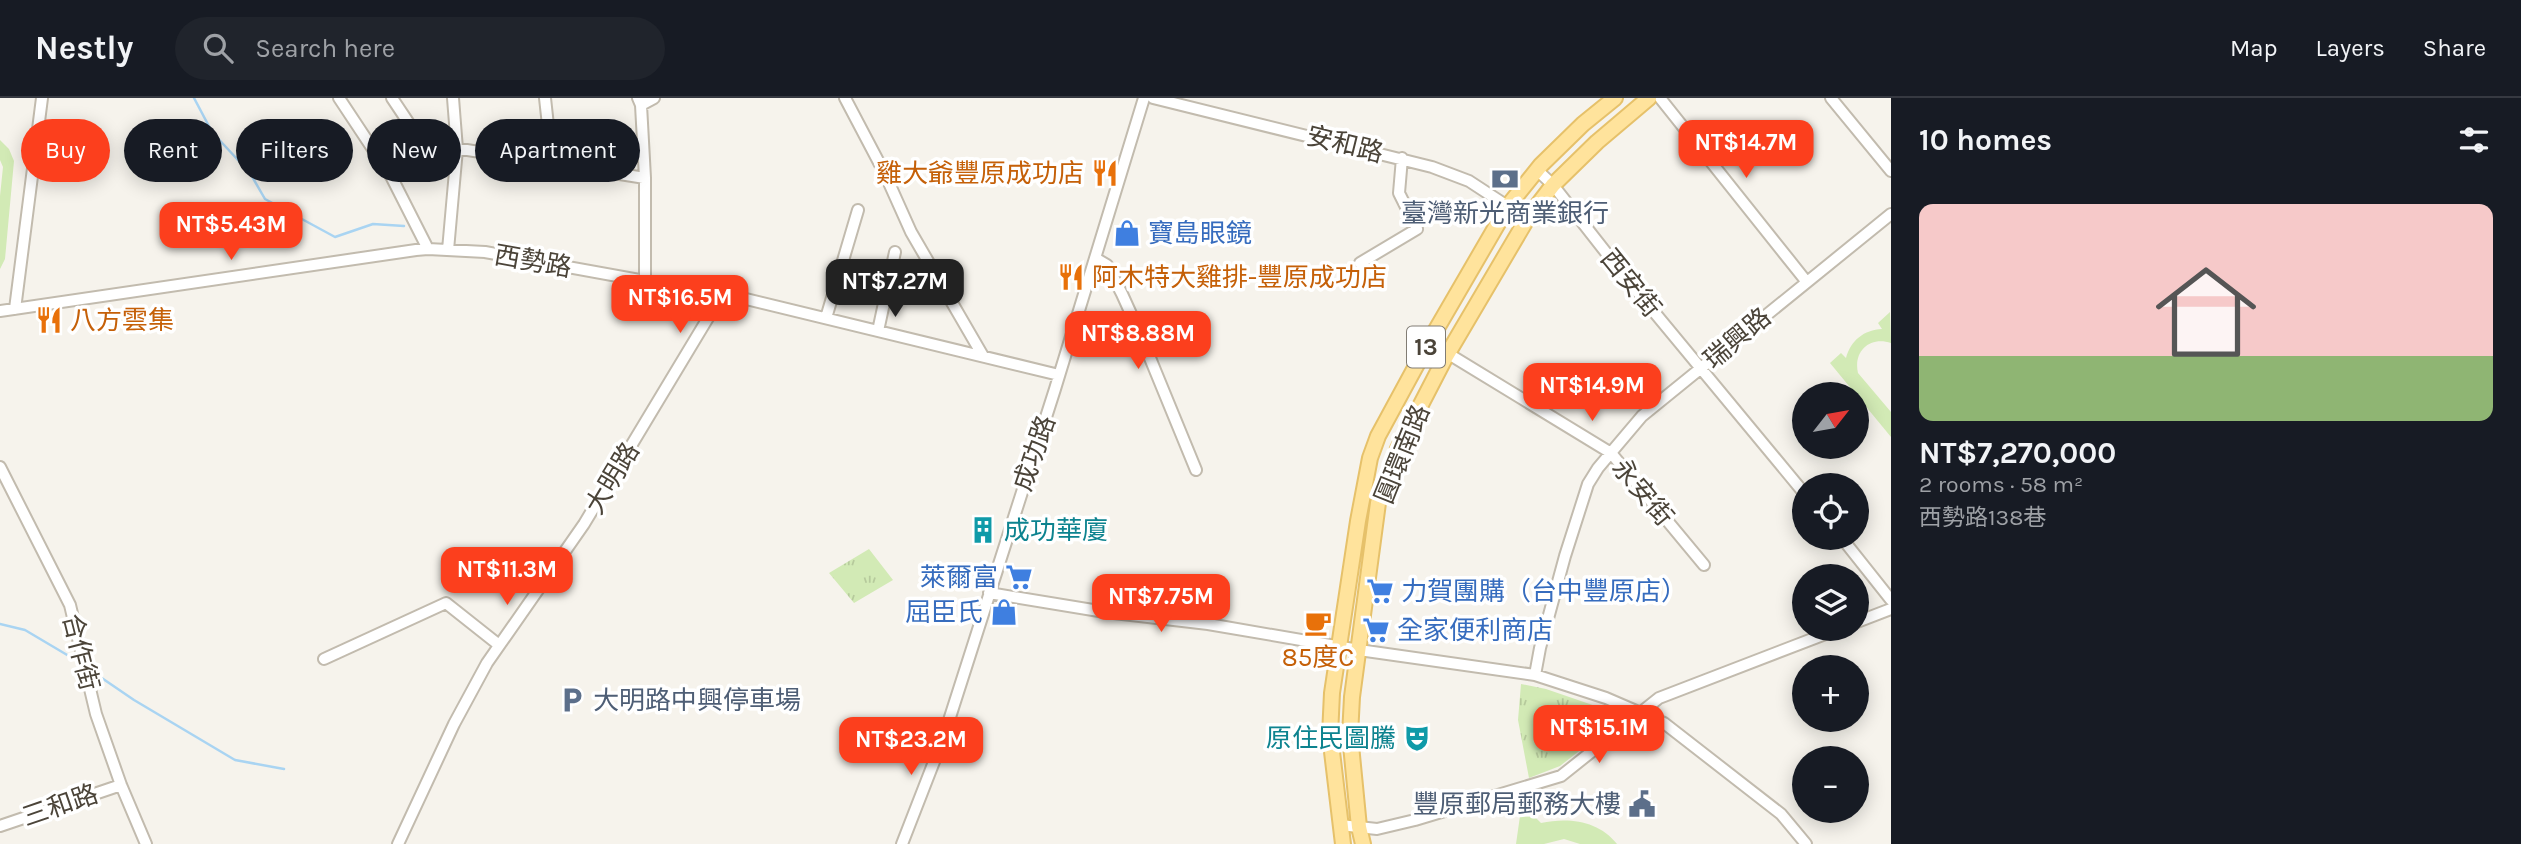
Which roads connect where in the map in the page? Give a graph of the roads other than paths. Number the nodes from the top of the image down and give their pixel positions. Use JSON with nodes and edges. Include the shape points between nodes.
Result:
{"nodes":[{"id":1,"x":42,"y":98,"type":"edge"},
{"id":2,"x":339,"y":98,"type":"edge"},
{"id":3,"x":392,"y":98,"type":"edge"},
{"id":4,"x":453,"y":98,"type":"edge"},
{"id":5,"x":545,"y":98,"type":"edge"},
{"id":6,"x":654,"y":98,"type":"edge"},
{"id":7,"x":845,"y":98,"type":"edge"},
{"id":8,"x":1144,"y":98,"type":"edge"},
{"id":9,"x":1153,"y":98,"type":"edge"},
{"id":10,"x":1615,"y":98,"type":"edge"},
{"id":11,"x":1649,"y":98,"type":"edge"},
{"id":12,"x":1661,"y":98,"type":"edge"},
{"id":13,"x":1831,"y":98,"type":"edge"},
{"id":14,"x":639,"y":102,"type":"edge"},
{"id":15,"x":406,"y":119,"type":"edge"},
{"id":16,"x":455,"y":119,"type":"edge"},
{"id":17,"x":547,"y":119,"type":"edge"},
{"id":18,"x":1402,"y":158,"type":"junction"},
{"id":19,"x":1537,"y":170,"type":"junction"},
{"id":20,"x":1891,"y":171,"type":"edge"},
{"id":21,"x":640,"y":177,"type":"edge"},
{"id":22,"x":645,"y":178,"type":"junction"},
{"id":23,"x":454,"y":182,"type":"edge"},
{"id":24,"x":1553,"y":185,"type":"junction"},
{"id":25,"x":1508,"y":206,"type":"junction"},
{"id":26,"x":858,"y":210,"type":"dead end"},
{"id":27,"x":1891,"y":214,"type":"edge"},
{"id":28,"x":1527,"y":219,"type":"junction"},
{"id":29,"x":428,"y":249,"type":"junction"},
{"id":30,"x":448,"y":250,"type":"junction"},
{"id":31,"x":895,"y":252,"type":"dead end"},
{"id":32,"x":1095,"y":258,"type":"junction"},
{"id":33,"x":1360,"y":263,"type":"dead end"},
{"id":34,"x":645,"y":281,"type":"junction"},
{"id":35,"x":1806,"y":281,"type":"junction"},
{"id":36,"x":723,"y":293,"type":"junction"},
{"id":37,"x":15,"y":309,"type":"junction"},
{"id":38,"x":0,"y":311,"type":"edge"},
{"id":39,"x":826,"y":318,"type":"junction"},
{"id":40,"x":878,"y":331,"type":"junction"},
{"id":41,"x":1429,"y":342,"type":"junction"},
{"id":42,"x":1448,"y":354,"type":"junction"},
{"id":43,"x":983,"y":356,"type":"junction"},
{"id":44,"x":1700,"y":368,"type":"junction"},
{"id":45,"x":1059,"y":375,"type":"junction"},
{"id":46,"x":1611,"y":453,"type":"junction"},
{"id":47,"x":0,"y":467,"type":"edge"},
{"id":48,"x":1196,"y":470,"type":"dead end"},
{"id":49,"x":1792,"y":479,"type":"edge"},
{"id":50,"x":1851,"y":550,"type":"edge"},
{"id":51,"x":1704,"y":565,"type":"dead end"},
{"id":52,"x":989,"y":593,"type":"junction"},
{"id":53,"x":1891,"y":600,"type":"edge"},
{"id":54,"x":1891,"y":609,"type":"edge"},
{"id":55,"x":1869,"y":617,"type":"edge"},
{"id":56,"x":1807,"y":641,"type":"edge"},
{"id":57,"x":499,"y":645,"type":"junction"},
{"id":58,"x":1338,"y":645,"type":"junction"},
{"id":59,"x":1359,"y":650,"type":"junction"},
{"id":60,"x":324,"y":659,"type":"dead end"},
{"id":61,"x":1535,"y":675,"type":"junction"},
{"id":62,"x":1640,"y":713,"type":"junction"},
{"id":63,"x":121,"y":785,"type":"junction"},
{"id":64,"x":1339,"y":825,"type":"junction"},
{"id":65,"x":0,"y":826,"type":"edge"},
{"id":66,"x":1359,"y":827,"type":"junction"},
{"id":67,"x":146,"y":844,"type":"edge"},
{"id":68,"x":398,"y":844,"type":"edge"},
{"id":69,"x":902,"y":844,"type":"edge"},
{"id":70,"x":1343,"y":844,"type":"edge"},
{"id":71,"x":1363,"y":844,"type":"edge"},
{"id":72,"x":1806,"y":844,"type":"edge"}],
"edges":[{"from":1,"to":37,"type":"street"},
{"from":2,"to":29,"type":"street","via":[[392,178]]},
{"from":3,"to":15,"type":"street"},
{"from":4,"to":16,"type":"street"},
{"from":5,"to":17,"type":"street"},
{"from":6,"to":14,"type":"street"},
{"from":7,"to":43,"type":"street","via":[[911,232]]},
{"from":8,"to":32,"type":"street","name":"成功路"},
{"from":9,"to":18,"type":"street","name":"安和路"},
{"from":10,"to":19,"type":"main road","name":"圓環南路","number":"13"},
{"from":11,"to":24,"type":"main road","name":"圓環南路","number":"13"},
{"from":12,"to":35,"type":"street"},
{"from":13,"to":20,"type":"street"},
{"from":14,"to":22,"type":"street"},
{"from":18,"to":25,"type":"street","name":"安和路","via":[[1469,181]]},
{"from":18,"to":33,"type":"street","via":[[1399,192],[1417,229]]},
{"from":19,"to":24,"type":"street","name":"西安街"},
{"from":19,"to":25,"type":"main road","name":"圓環南路","number":"13"},
{"from":21,"to":22,"type":"street"},
{"from":22,"to":34,"type":"street"},
{"from":23,"to":30,"type":"street"},
{"from":24,"to":28,"type":"main road","name":"圓環南路","number":"13"},
{"from":24,"to":44,"type":"street","name":"西安街"},
{"from":25,"to":28,"type":"street","name":"安和路"},
{"from":25,"to":41,"type":"main road","name":"圓環南路","number":"13"},
{"from":26,"to":39,"type":"street"},
{"from":27,"to":35,"type":"street","name":"瑞興路"},
{"from":28,"to":42,"type":"main road","name":"圓環南路","number":"13"},
{"from":29,"to":30,"type":"street","name":"西勢路"},
{"from":29,"to":37,"type":"street","name":"西勢路"},
{"from":30,"to":34,"type":"street","name":"西勢路","via":[[485,252]]},
{"from":31,"to":40,"type":"street"},
{"from":32,"to":45,"type":"street","name":"成功路"},
{"from":32,"to":48,"type":"street","via":[[1107,265],[1132,315]]},
{"from":34,"to":36,"type":"street","name":"西勢路"},
{"from":35,"to":44,"type":"street","name":"瑞興路"},
{"from":36,"to":39,"type":"street","name":"西勢路"},
{"from":36,"to":57,"type":"street","name":"大明路","via":[[584,524]]},
{"from":37,"to":38,"type":"street","name":"西勢路"},
{"from":39,"to":40,"type":"street","name":"西勢路"},
{"from":40,"to":43,"type":"street","name":"西勢路"},
{"from":41,"to":42,"type":"street","name":"永安街"},
{"from":41,"to":58,"type":"main road","name":"圓環南路","number":"13","via":[[1370,458]]},
{"from":42,"to":46,"type":"street","name":"永安街"},
{"from":42,"to":59,"type":"main road","name":"圓環南路","number":"13","via":[[1398,449],[1378,503]]},
{"from":43,"to":45,"type":"street","name":"西勢路"},
{"from":44,"to":46,"type":"street","name":"瑞興路","via":[[1642,415]]},
{"from":44,"to":49,"type":"street","name":"西安街"},
{"from":45,"to":52,"type":"street","name":"成功路"},
{"from":46,"to":51,"type":"street","name":"永安街"},
{"from":46,"to":61,"type":"street","name":"瑞興路","via":[[1588,484],[1564,556]]},
{"from":47,"to":63,"type":"street","name":"合作街","via":[[70,606],[96,714]]},
{"from":50,"to":53,"type":"street"},
{"from":52,"to":58,"type":"street"},
{"from":52,"to":69,"type":"street","name":"成功路","via":[[944,736]]},
{"from":54,"to":55,"type":"street"},
{"from":56,"to":62,"type":"street","via":[[1658,698]]},
{"from":57,"to":60,"type":"street","via":[[446,603]]},
{"from":57,"to":68,"type":"street","name":"大明路","via":[[454,724]]},
{"from":58,"to":59,"type":"street"},
{"from":58,"to":64,"type":"main road","name":"圓環南路","number":"13","via":[[1330,735]]},
{"from":59,"to":61,"type":"street"},
{"from":59,"to":66,"type":"main road","name":"圓環南路","number":"13","via":[[1350,735]]},
{"from":61,"to":62,"type":"street"},
{"from":62,"to":66,"type":"street","via":[[1561,776],[1415,820]]},
{"from":62,"to":72,"type":"street","via":[[1664,723],[1753,790]]},
{"from":63,"to":65,"type":"street","name":"三和路"},
{"from":63,"to":67,"type":"street","name":"合作街"},
{"from":64,"to":66,"type":"street"},
{"from":64,"to":70,"type":"main road","name":"圓環南路","number":"13"},
{"from":66,"to":71,"type":"main road","name":"圓環南路","number":"13"}]}
